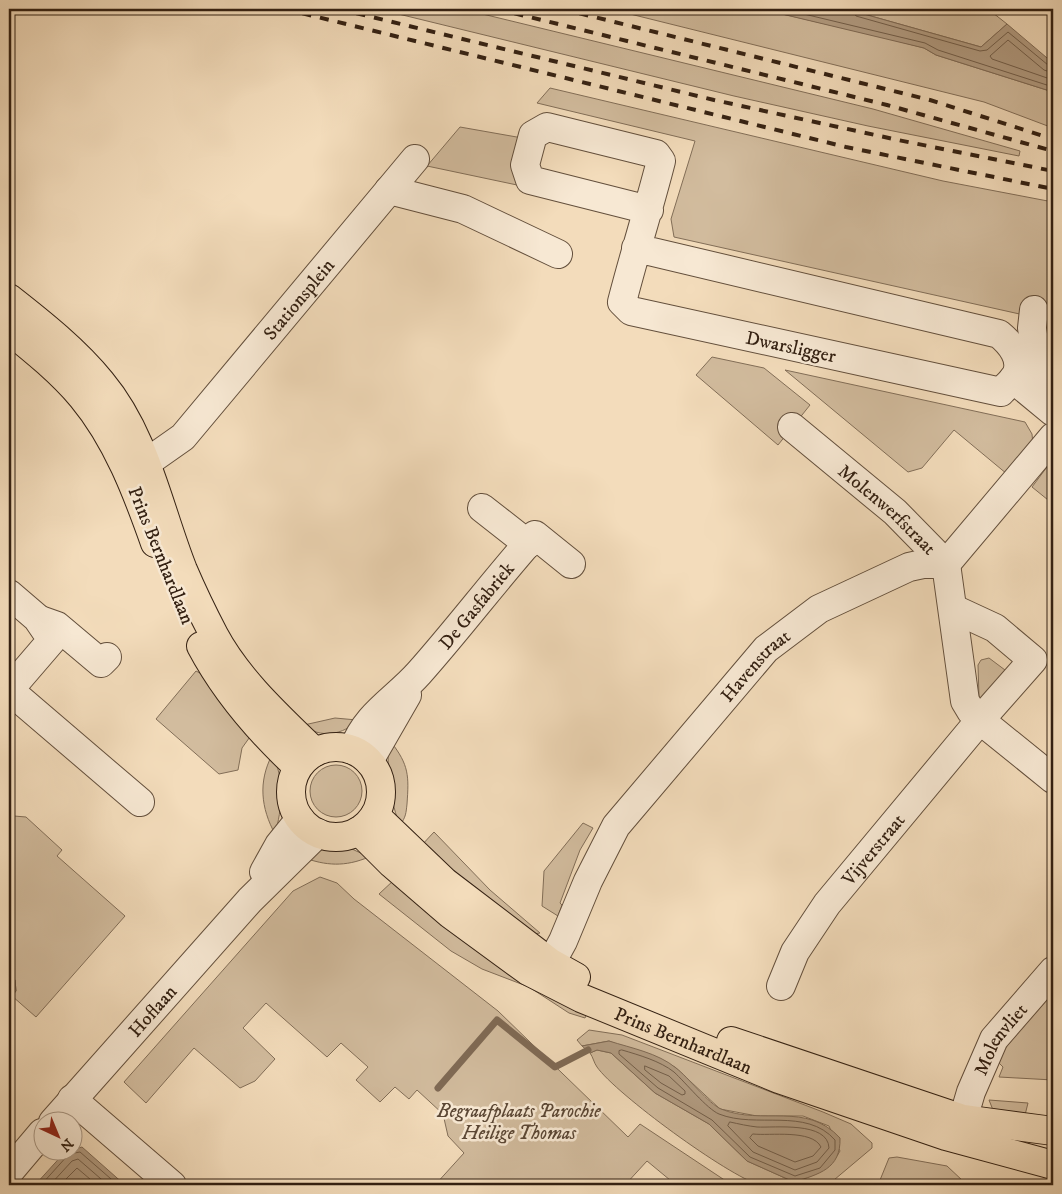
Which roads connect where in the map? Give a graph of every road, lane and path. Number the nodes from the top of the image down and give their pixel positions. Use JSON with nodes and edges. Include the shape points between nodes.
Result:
{"nodes":[{"id":1,"x":415,"y":159,"type":"dead end"},
{"id":2,"x":389,"y":190,"type":"junction"},
{"id":3,"x":648,"y":210,"type":"junction"},
{"id":4,"x":636,"y":248,"type":"junction"},
{"id":5,"x":558,"y":254,"type":"dead end"},
{"id":6,"x":9,"y":298,"type":"edge"},
{"id":7,"x":1034,"y":310,"type":"dead end"},
{"id":8,"x":14,"y":339,"type":"edge"},
{"id":9,"x":59,"y":341,"type":"junction"},
{"id":10,"x":1013,"y":379,"type":"junction"},
{"id":11,"x":1053,"y":383,"type":"edge"},
{"id":12,"x":1053,"y":412,"type":"edge"},
{"id":13,"x":792,"y":427,"type":"dead end"},
{"id":14,"x":1053,"y":437,"type":"edge"},
{"id":15,"x":138,"y":470,"type":"junction"},
{"id":16,"x":480,"y":511,"type":"dead end"},
{"id":17,"x":529,"y":542,"type":"junction"},
{"id":18,"x":571,"y":564,"type":"dead end"},
{"id":19,"x":946,"y":564,"type":"junction"},
{"id":20,"x":9,"y":594,"type":"edge"},
{"id":21,"x":954,"y":609,"type":"junction"},
{"id":22,"x":44,"y":629,"type":"junction"},
{"id":23,"x":106,"y":656,"type":"dead end"},
{"id":24,"x":9,"y":690,"type":"edge"},
{"id":25,"x":980,"y":720,"type":"junction"},
{"id":26,"x":361,"y":756,"type":"junction"},
{"id":27,"x":307,"y":760,"type":"junction"},
{"id":28,"x":1053,"y":779,"type":"edge"},
{"id":29,"x":140,"y":802,"type":"dead end"},
{"id":30,"x":367,"y":823,"type":"junction"},
{"id":31,"x":309,"y":826,"type":"junction"},
{"id":32,"x":539,"y":967,"type":"junction"},
{"id":33,"x":1053,"y":971,"type":"edge"},
{"id":34,"x":781,"y":986,"type":"dead end"},
{"id":35,"x":72,"y":1099,"type":"junction"},
{"id":36,"x":61,"y":1112,"type":"edge"},
{"id":37,"x":963,"y":1119,"type":"junction"},
{"id":38,"x":1053,"y":1131,"type":"edge"},
{"id":39,"x":32,"y":1145,"type":"edge"},
{"id":40,"x":1053,"y":1165,"type":"edge"},
{"id":41,"x":9,"y":1172,"type":"edge"},
{"id":42,"x":172,"y":1185,"type":"edge"}],
"edges":[{"from":1,"to":2,"type":"street","name":"Stationsplein"},
{"from":2,"to":5,"type":"street","via":[[463,209]]},
{"from":2,"to":15,"type":"street","name":"Stationsplein","via":[[183,437]]},
{"from":3,"to":3,"type":"street","name":"Dwarsligger","via":[[662,161],[656,154],[547,127],[533,135],[525,165],[530,180]]},
{"from":3,"to":4,"type":"street","name":"Dwarsligger"},
{"from":4,"to":10,"type":"street","via":[[999,334],[1014,347],[1018,365]]},
{"from":4,"to":10,"type":"street","name":"Dwarsligger","via":[[622,302],[631,312],[1001,392]]},
{"from":6,"to":9,"type":"main road","name":"Prins Bernhardlaan"},
{"from":7,"to":11,"type":"street","via":[[1032,328],[1038,368]]},
{"from":8,"to":9,"type":"street","name":"Prins Bernhardlaan"},
{"from":8,"to":15,"type":"main road","name":"Prins Bernhardlaan","via":[[83,398],[107,434]]},
{"from":9,"to":15,"type":"main road","name":"Prins Bernhardlaan","via":[[102,383],[134,438]]},
{"from":10,"to":12,"type":"street"},
{"from":13,"to":19,"type":"street","name":"Molenwerfstraat","via":[[895,512]]},
{"from":14,"to":19,"type":"street"},
{"from":15,"to":27,"type":"main road","name":"Prins Bernhardlaan","via":[[156,486],[183,569],[214,635]]},
{"from":16,"to":17,"type":"street"},
{"from":17,"to":18,"type":"street"},
{"from":17,"to":26,"type":"street","name":"De Gasfabriek","via":[[418,675]]},
{"from":19,"to":21,"type":"street","name":"Molenwerfstraat"},
{"from":19,"to":32,"type":"street","name":"Havenstraat","via":[[910,567],[819,609],[766,649],[616,826],[588,880],[564,941]]},
{"from":20,"to":22,"type":"street"},
{"from":21,"to":25,"type":"street","name":"Molenwerfstraat","via":[[964,701]]},
{"from":21,"to":25,"type":"street","via":[[995,628],[1033,660]]},
{"from":22,"to":23,"type":"street","via":[[56,626],[101,663]]},
{"from":22,"to":24,"type":"street"},
{"from":24,"to":29,"type":"street"},
{"from":25,"to":28,"type":"street","name":"Molenwerfstraat"},
{"from":25,"to":34,"type":"street","name":"Vijverstraat","via":[[827,904],[795,952]]},
{"from":26,"to":27,"type":"main road","via":[[334,747]]},
{"from":26,"to":30,"type":"main road","via":[[379,777],[381,787],[379,806]]},
{"from":27,"to":31,"type":"main road","via":[[294,776],[291,794],[295,811]]},
{"from":30,"to":31,"type":"main road","via":[[338,837]]},
{"from":30,"to":32,"type":"main road","name":"Prins Bernhardlaan","via":[[446,882]]},
{"from":31,"to":35,"type":"street","name":"Hoflaan","via":[[279,845],[250,900]]},
{"from":32,"to":37,"type":"main road","name":"Prins Bernhardlaan","via":[[718,1036]]},
{"from":32,"to":40,"type":"main road","name":"Prins Bernhardlaan","via":[[581,998],[779,1079],[946,1136]]},
{"from":33,"to":37,"type":"street","name":"Molenvliet","via":[[994,1039]]},
{"from":35,"to":36,"type":"street","name":"Hoflaan"},
{"from":35,"to":42,"type":"street"},
{"from":37,"to":38,"type":"main road","name":"Prins Bernhardlaan"},
{"from":39,"to":41,"type":"street"}]}
